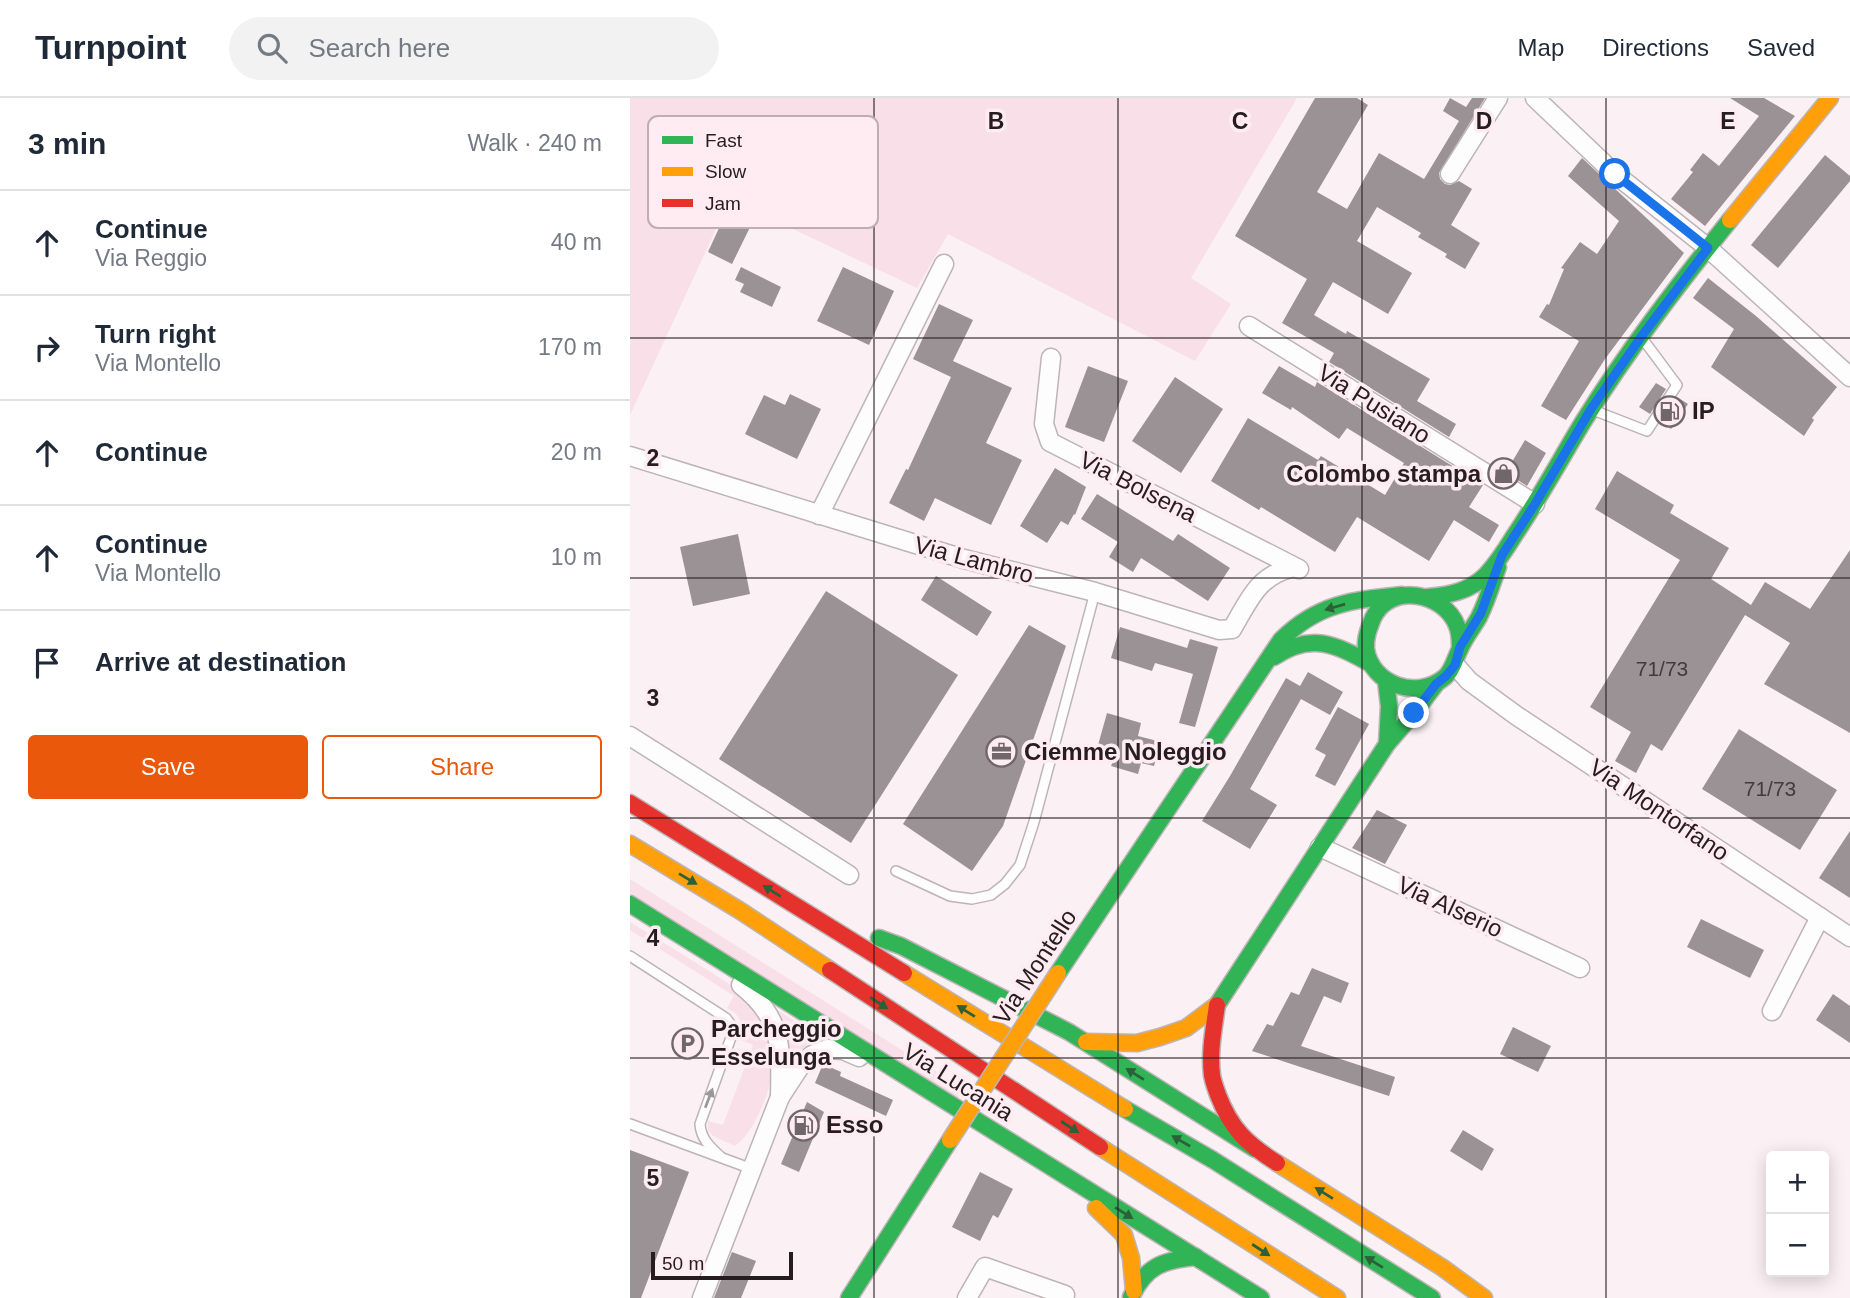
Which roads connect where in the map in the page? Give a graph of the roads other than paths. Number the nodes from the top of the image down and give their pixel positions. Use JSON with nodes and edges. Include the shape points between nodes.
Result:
{"nodes":[{"id":1,"x":1498,"y":98,"type":"edge"},
{"id":2,"x":1535,"y":98,"type":"edge"},
{"id":3,"x":1830,"y":98,"type":"edge"},
{"id":4,"x":1450,"y":174,"type":"dead end"},
{"id":5,"x":1708,"y":248,"type":"junction"},
{"id":6,"x":944,"y":264,"type":"dead end"},
{"id":7,"x":1249,"y":326,"type":"dead end"},
{"id":8,"x":1641,"y":337,"type":"junction"},
{"id":9,"x":1051,"y":358,"type":"dead end"},
{"id":10,"x":1850,"y":377,"type":"edge"},
{"id":11,"x":1591,"y":409,"type":"junction"},
{"id":12,"x":630,"y":456,"type":"edge"},
{"id":13,"x":1535,"y":504,"type":"junction"},
{"id":14,"x":819,"y":515,"type":"junction"},
{"id":15,"x":1502,"y":555,"type":"junction"},
{"id":16,"x":1298,"y":569,"type":"joint"},
{"id":17,"x":1095,"y":593,"type":"junction"},
{"id":18,"x":1402,"y":595,"type":"junction"},
{"id":19,"x":1428,"y":597,"type":"junction"},
{"id":20,"x":1460,"y":647,"type":"junction"},
{"id":21,"x":1263,"y":664,"type":"junction"},
{"id":22,"x":1371,"y":664,"type":"junction"},
{"id":23,"x":1445,"y":675,"type":"junction"},
{"id":24,"x":1386,"y":681,"type":"junction"},
{"id":25,"x":630,"y":736,"type":"edge"},
{"id":26,"x":1387,"y":744,"type":"junction"},
{"id":27,"x":630,"y":803,"type":"edge"},
{"id":28,"x":630,"y":844,"type":"edge"},
{"id":29,"x":1320,"y":847,"type":"junction"},
{"id":30,"x":896,"y":871,"type":"dead end"},
{"id":31,"x":849,"y":875,"type":"dead end"},
{"id":32,"x":630,"y":905,"type":"edge"},
{"id":33,"x":803,"y":910,"type":"junction"},
{"id":34,"x":1820,"y":917,"type":"junction"},
{"id":35,"x":1850,"y":937,"type":"edge"},
{"id":36,"x":630,"y":956,"type":"edge"},
{"id":37,"x":1580,"y":968,"type":"dead end"},
{"id":38,"x":1217,"y":1005,"type":"junction"},
{"id":39,"x":1772,"y":1011,"type":"dead end"},
{"id":40,"x":1084,"y":1042,"type":"junction"},
{"id":41,"x":929,"y":1091,"type":"junction"},
{"id":42,"x":780,"y":1097,"type":"junction"},
{"id":43,"x":630,"y":1124,"type":"edge"},
{"id":44,"x":1003,"y":1136,"type":"junction"},
{"id":45,"x":1255,"y":1149,"type":"junction"},
{"id":46,"x":721,"y":1157,"type":"junction"},
{"id":47,"x":752,"y":1169,"type":"junction"},
{"id":48,"x":1196,"y":1257,"type":"junction"},
{"id":49,"x":1065,"y":1295,"type":"dead end"},
{"id":50,"x":1132,"y":1295,"type":"edge"},
{"id":51,"x":702,"y":1298,"type":"edge"},
{"id":52,"x":849,"y":1298,"type":"edge"},
{"id":53,"x":967,"y":1298,"type":"edge"},
{"id":54,"x":1261,"y":1298,"type":"edge"},
{"id":55,"x":1337,"y":1298,"type":"edge"},
{"id":56,"x":1432,"y":1298,"type":"edge"},
{"id":57,"x":1484,"y":1298,"type":"edge"}],
"edges":[{"from":1,"to":4,"type":"street"},
{"from":2,"to":5,"type":"street","via":[[1615,174]]},
{"from":3,"to":5,"type":"main road"},
{"from":5,"to":8,"type":"main road"},
{"from":5,"to":10,"type":"street"},
{"from":6,"to":14,"type":"street"},
{"from":7,"to":13,"type":"street","name":"Via Pusiano"},
{"from":8,"to":11,"type":"main road"},
{"from":8,"to":11,"type":"lane","via":[[1677,385],[1647,431]]},
{"from":9,"to":16,"type":"street","name":"Via Bolsena","via":[[1044,424],[1050,442]]},
{"from":11,"to":13,"type":"main road"},
{"from":12,"to":14,"type":"street","name":"Via Lambro"},
{"from":13,"to":15,"type":"main road"},
{"from":14,"to":17,"type":"street","name":"Via Lambro"},
{"from":15,"to":19,"type":"main road","via":[[1487,574],[1461,593]]},
{"from":15,"to":20,"type":"main road","via":[[1481,613]]},
{"from":16,"to":17,"type":"street","name":"Via Lambro","via":[[1281,570],[1262,582],[1232,629],[1219,631]]},
{"from":17,"to":30,"type":"lane","via":[[1020,865],[991,895],[972,899],[950,896]]},
{"from":18,"to":19,"type":"main road"},
{"from":18,"to":21,"type":"main road","name":"Via Montello","one_way":true,"via":[[1315,613],[1295,626]]},
{"from":18,"to":22,"type":"main road","via":[[1378,610],[1370,622],[1366,650]]},
{"from":19,"to":20,"type":"main road","via":[[1449,611],[1460,634]]},
{"from":20,"to":23,"type":"main road"},
{"from":21,"to":22,"type":"main road","name":"Via Montello","via":[[1289,647],[1311,642],[1346,651]]},
{"from":21,"to":52,"type":"main road","name":"Via Montello","bridge":true},
{"from":22,"to":24,"type":"main road"},
{"from":23,"to":24,"type":"main road","via":[[1423,688],[1398,687]]},
{"from":23,"to":26,"type":"main road"},
{"from":23,"to":34,"type":"street","name":"Via Montorfano","via":[[1469,681]]},
{"from":24,"to":26,"type":"main road","via":[[1390,706]]},
{"from":25,"to":31,"type":"street"},
{"from":26,"to":29,"type":"main road"},
{"from":33,"to":27,"type":"main road","one_way":true},
{"from":28,"to":55,"type":"main road","one_way":true},
{"from":29,"to":37,"type":"street","name":"Via Alserio"},
{"from":29,"to":38,"type":"main road"},
{"from":32,"to":41,"type":"main road","name":"Via Lucania"},
{"from":32,"to":42,"type":"street","via":[[656,932],[757,998],[780,1042]]},
{"from":33,"to":40,"type":"main road","via":[[901,946]]},
{"from":56,"to":33,"type":"main road","one_way":true},
{"from":34,"to":35,"type":"street","name":"Via Montorfano"},
{"from":34,"to":39,"type":"street"},
{"from":46,"to":36,"type":"lane","one_way":true,"via":[[707,1144],[700,1124],[734,1029],[726,1018]]},
{"from":38,"to":40,"type":"main road","via":[[1186,1028],[1149,1040]]},
{"from":38,"to":45,"type":"main road","via":[[1212,1078],[1235,1129]]},
{"from":45,"to":40,"type":"main road","one_way":true},
{"from":41,"to":42,"type":"street","via":[[843,1050],[827,1049],[801,1065]]},
{"from":41,"to":44,"type":"main road","name":"Via Lucania"},
{"from":42,"to":47,"type":"street"},
{"from":43,"to":46,"type":"lane"},
{"from":44,"to":48,"type":"main road","name":"Via Lucania","one_way":true},
{"from":44,"to":50,"type":"main road","via":[[1098,1209],[1124,1236],[1131,1258]]},
{"from":57,"to":45,"type":"main road","one_way":true},
{"from":46,"to":47,"type":"lane"},
{"from":47,"to":51,"type":"street"},
{"from":48,"to":50,"type":"main road","via":[[1158,1264],[1145,1272]]},
{"from":48,"to":54,"type":"main road","name":"Via Lucania"},
{"from":49,"to":53,"type":"street","via":[[985,1267]]}]}
